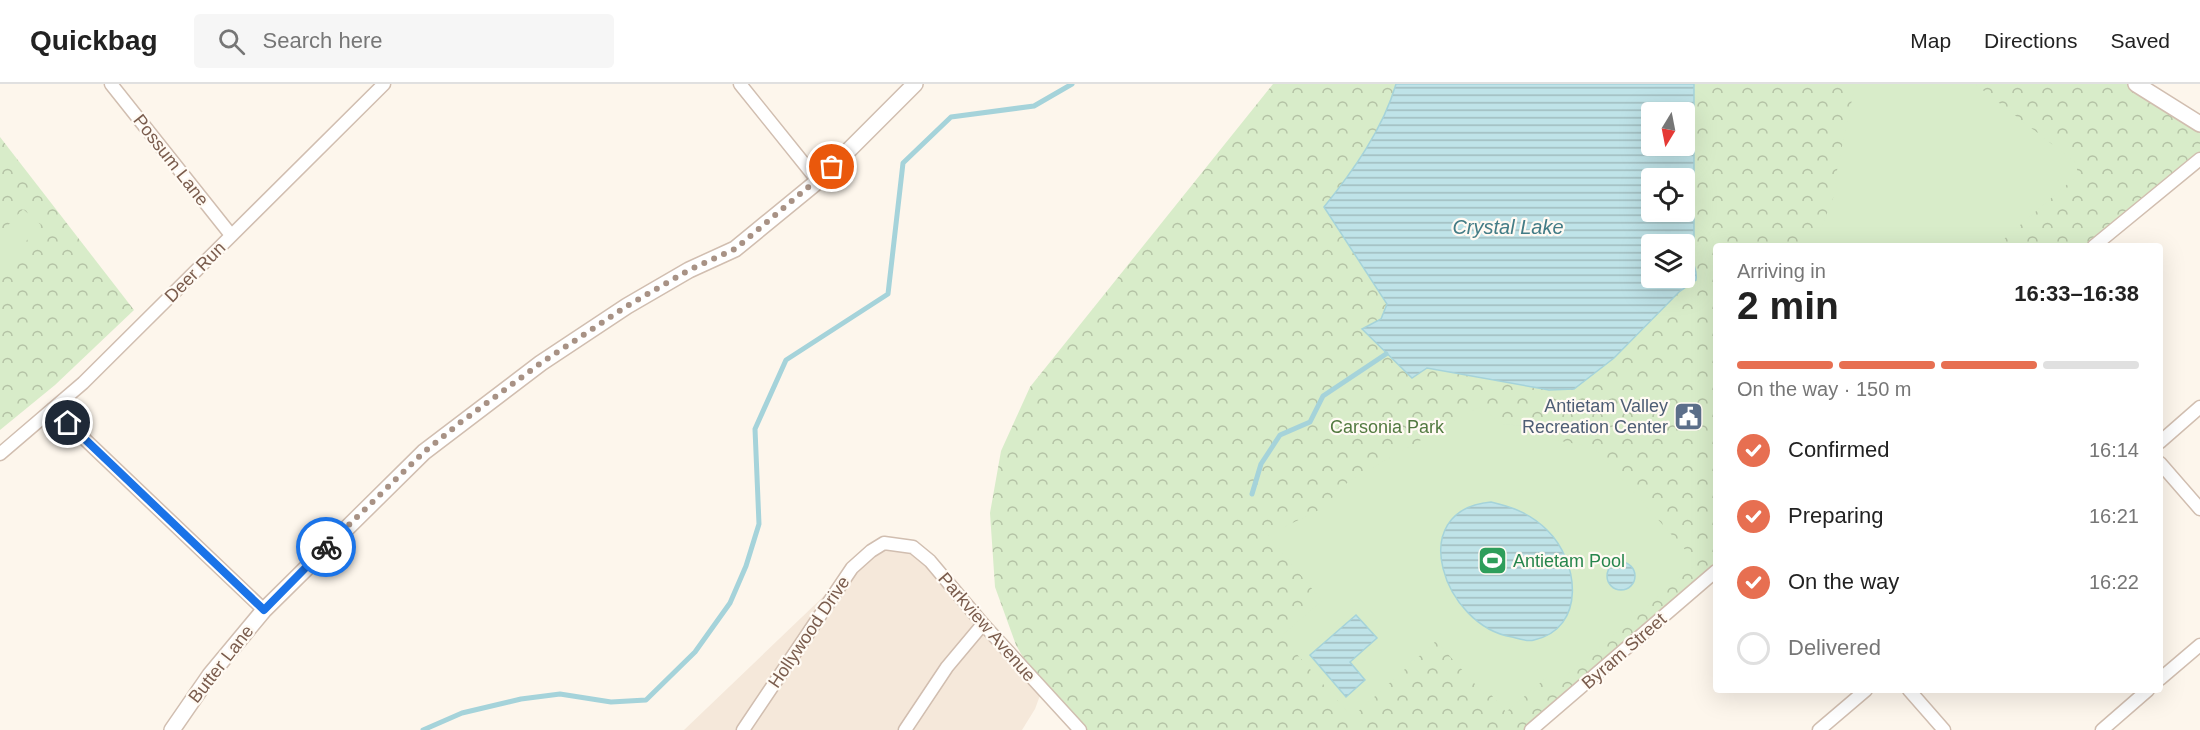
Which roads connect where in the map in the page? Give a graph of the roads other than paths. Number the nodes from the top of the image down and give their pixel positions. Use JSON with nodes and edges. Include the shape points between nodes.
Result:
{"nodes":[{"id":1,"x":111,"y":84,"type":"edge"},
{"id":2,"x":384,"y":84,"type":"edge"},
{"id":3,"x":740,"y":84,"type":"edge"},
{"id":4,"x":915,"y":84,"type":"edge"},
{"id":5,"x":2136,"y":84,"type":"edge"},
{"id":6,"x":2200,"y":124,"type":"edge"},
{"id":7,"x":2200,"y":159,"type":"edge"},
{"id":8,"x":818,"y":181,"type":"junction"},
{"id":9,"x":231,"y":235,"type":"junction"},
{"id":10,"x":2098,"y":243,"type":"edge"},
{"id":11,"x":2200,"y":407,"type":"edge"},
{"id":12,"x":53,"y":409,"type":"junction"},
{"id":13,"x":2163,"y":439,"type":"edge"},
{"id":14,"x":0,"y":454,"type":"edge"},
{"id":15,"x":2163,"y":466,"type":"edge"},
{"id":16,"x":2200,"y":509,"type":"edge"},
{"id":17,"x":884,"y":543,"type":"joint"},
{"id":18,"x":1713,"y":574,"type":"edge"},
{"id":19,"x":264,"y":610,"type":"junction"},
{"id":20,"x":983,"y":624,"type":"junction"},
{"id":21,"x":2200,"y":645,"type":"edge"},
{"id":22,"x":2163,"y":677,"type":"edge"},
{"id":23,"x":1862,"y":693,"type":"edge"},
{"id":24,"x":1912,"y":693,"type":"edge"},
{"id":25,"x":2145,"y":693,"type":"edge"},
{"id":26,"x":172,"y":730,"type":"edge"},
{"id":27,"x":743,"y":730,"type":"edge"},
{"id":28,"x":905,"y":730,"type":"edge"},
{"id":29,"x":1080,"y":730,"type":"edge"},
{"id":30,"x":1531,"y":730,"type":"edge"},
{"id":31,"x":1819,"y":730,"type":"edge"},
{"id":32,"x":1944,"y":730,"type":"edge"},
{"id":33,"x":2102,"y":730,"type":"edge"}],
"edges":[{"from":1,"to":9,"type":"street","name":"Possum Lane"},
{"from":2,"to":9,"type":"street","name":"Deer Run"},
{"from":3,"to":8,"type":"street"},
{"from":4,"to":8,"type":"street","name":"Butter Lane"},
{"from":5,"to":6,"type":"street"},
{"from":7,"to":10,"type":"street"},
{"from":8,"to":19,"type":"street","name":"Butter Lane","via":[[735,249],[627,306],[461,422],[424,452]]},
{"from":9,"to":12,"type":"street","name":"Deer Run"},
{"from":11,"to":13,"type":"street"},
{"from":12,"to":14,"type":"street","name":"Deer Run"},
{"from":12,"to":19,"type":"street"},
{"from":15,"to":16,"type":"street"},
{"from":17,"to":20,"type":"street","name":"Parkview Avenue","via":[[913,547],[930,561]]},
{"from":17,"to":27,"type":"street","name":"Hollywood Drive","via":[[852,568],[831,595]]},
{"from":18,"to":30,"type":"street","name":"Byram Street"},
{"from":19,"to":26,"type":"street","name":"Butter Lane","via":[[210,675]]},
{"from":20,"to":28,"type":"street","via":[[947,667]]},
{"from":20,"to":29,"type":"street","name":"Parkview Avenue"},
{"from":21,"to":22,"type":"street"},
{"from":23,"to":31,"type":"street"},
{"from":24,"to":32,"type":"street"},
{"from":25,"to":33,"type":"street"}]}
